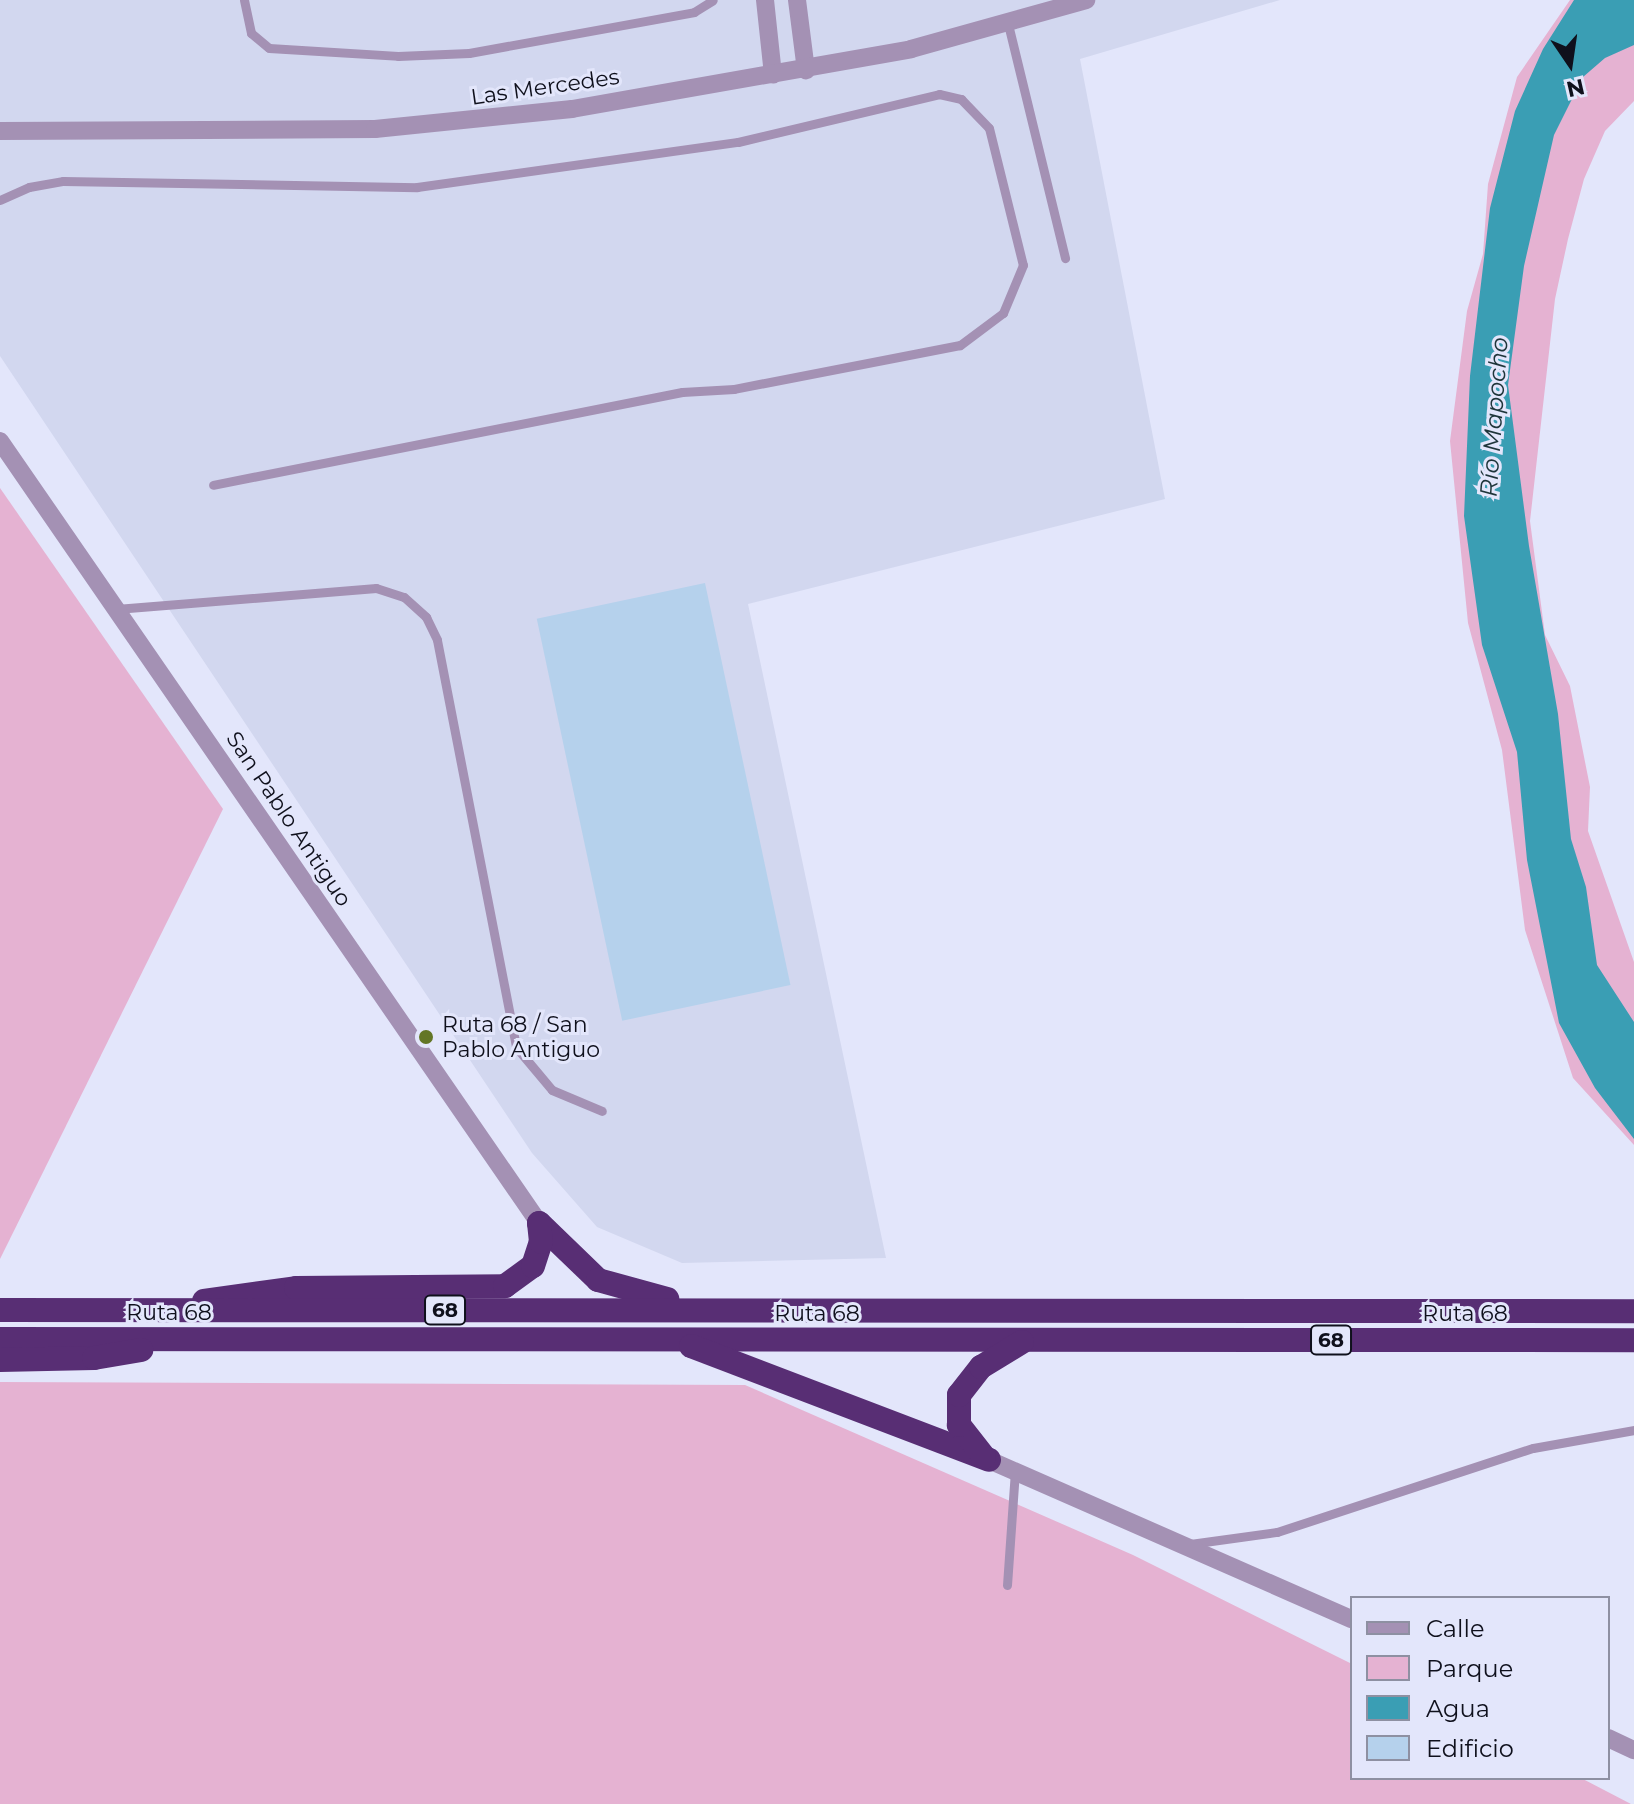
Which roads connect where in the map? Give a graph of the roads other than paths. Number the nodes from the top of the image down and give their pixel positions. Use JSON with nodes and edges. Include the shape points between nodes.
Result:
{"nodes":[{"id":1,"x":244,"y":0,"type":"edge"},
{"id":2,"x":713,"y":0,"type":"edge"},
{"id":3,"x":765,"y":0,"type":"edge"},
{"id":4,"x":797,"y":0,"type":"edge"},
{"id":5,"x":1086,"y":0,"type":"edge"},
{"id":6,"x":1008,"y":24,"type":"junction"},
{"id":7,"x":806,"y":70,"type":"junction"},
{"id":8,"x":773,"y":75,"type":"junction"},
{"id":9,"x":0,"y":131,"type":"edge"},
{"id":10,"x":0,"y":200,"type":"edge"},
{"id":11,"x":1065,"y":258,"type":"dead end"},
{"id":12,"x":0,"y":441,"type":"edge"},
{"id":13,"x":213,"y":485,"type":"dead end"},
{"id":14,"x":116,"y":609,"type":"junction"},
{"id":15,"x":602,"y":1111,"type":"dead end"},
{"id":16,"x":539,"y":1223,"type":"junction"},
{"id":17,"x":0,"y":1310,"type":"edge"},
{"id":18,"x":720,"y":1310,"type":"junction"},
{"id":19,"x":170,"y":1311,"type":"junction"},
{"id":20,"x":1634,"y":1311,"type":"edge"},
{"id":21,"x":0,"y":1339,"type":"edge"},
{"id":22,"x":176,"y":1339,"type":"junction"},
{"id":23,"x":673,"y":1340,"type":"junction"},
{"id":24,"x":1028,"y":1340,"type":"junction"},
{"id":25,"x":1634,"y":1340,"type":"edge"},
{"id":26,"x":0,"y":1360,"type":"edge"},
{"id":27,"x":1634,"y":1430,"type":"edge"},
{"id":28,"x":989,"y":1460,"type":"junction"},
{"id":29,"x":1015,"y":1471,"type":"junction"},
{"id":30,"x":1190,"y":1544,"type":"junction"},
{"id":31,"x":1007,"y":1585,"type":"dead end"},
{"id":32,"x":1350,"y":1618,"type":"edge"},
{"id":33,"x":1610,"y":1739,"type":"edge"},
{"id":34,"x":1634,"y":1750,"type":"edge"}],
"edges":[{"from":1,"to":2,"type":"lane","via":[[251,33],[269,48],[398,56],[484,50],[694,12]]},
{"from":3,"to":8,"type":"street"},
{"from":4,"to":7,"type":"street"},
{"from":5,"to":6,"type":"street","name":"Las Mercedes"},
{"from":6,"to":7,"type":"street","name":"Las Mercedes"},
{"from":6,"to":11,"type":"lane"},
{"from":7,"to":8,"type":"street","name":"Las Mercedes"},
{"from":8,"to":9,"type":"street","name":"Las Mercedes","via":[[572,109],[375,129]]},
{"from":10,"to":13,"type":"lane","via":[[29,187],[63,181],[417,187],[738,142],[939,94],[961,99],[989,128],[1023,265],[1003,313],[960,345],[749,386],[682,392]]},
{"from":12,"to":14,"type":"street","name":"San Pablo Antiguo"},
{"from":14,"to":15,"type":"lane","via":[[376,588],[404,597],[426,617],[437,640],[516,1047],[552,1090]]},
{"from":14,"to":16,"type":"street","name":"San Pablo Antiguo"},
{"from":16,"to":18,"type":"highway","via":[[598,1280],[633,1293]]},
{"from":16,"to":19,"type":"highway","via":[[541,1242],[533,1266],[522,1278],[496,1288],[266,1290]]},
{"from":17,"to":19,"type":"highway","name":"Ruta 68","number":"68"},
{"from":18,"to":19,"type":"highway","name":"Ruta 68","number":"68"},
{"from":18,"to":20,"type":"highway","name":"Ruta 68","number":"68"},
{"from":21,"to":22,"type":"highway","name":"Ruta 68","number":"68"},
{"from":22,"to":23,"type":"highway","name":"Ruta 68","number":"68"},
{"from":22,"to":26,"type":"highway","via":[[94,1358]]},
{"from":23,"to":24,"type":"highway","name":"Ruta 68","number":"68"},
{"from":23,"to":28,"type":"highway"},
{"from":24,"to":25,"type":"highway","name":"Ruta 68","number":"68"},
{"from":24,"to":28,"type":"highway","via":[[981,1367],[959,1395],[964,1436]]},
{"from":27,"to":30,"type":"lane","via":[[1533,1448],[1277,1532]]},
{"from":28,"to":29,"type":"street"},
{"from":29,"to":30,"type":"street"},
{"from":29,"to":31,"type":"lane"},
{"from":30,"to":32,"type":"street"},
{"from":33,"to":34,"type":"street"}]}
